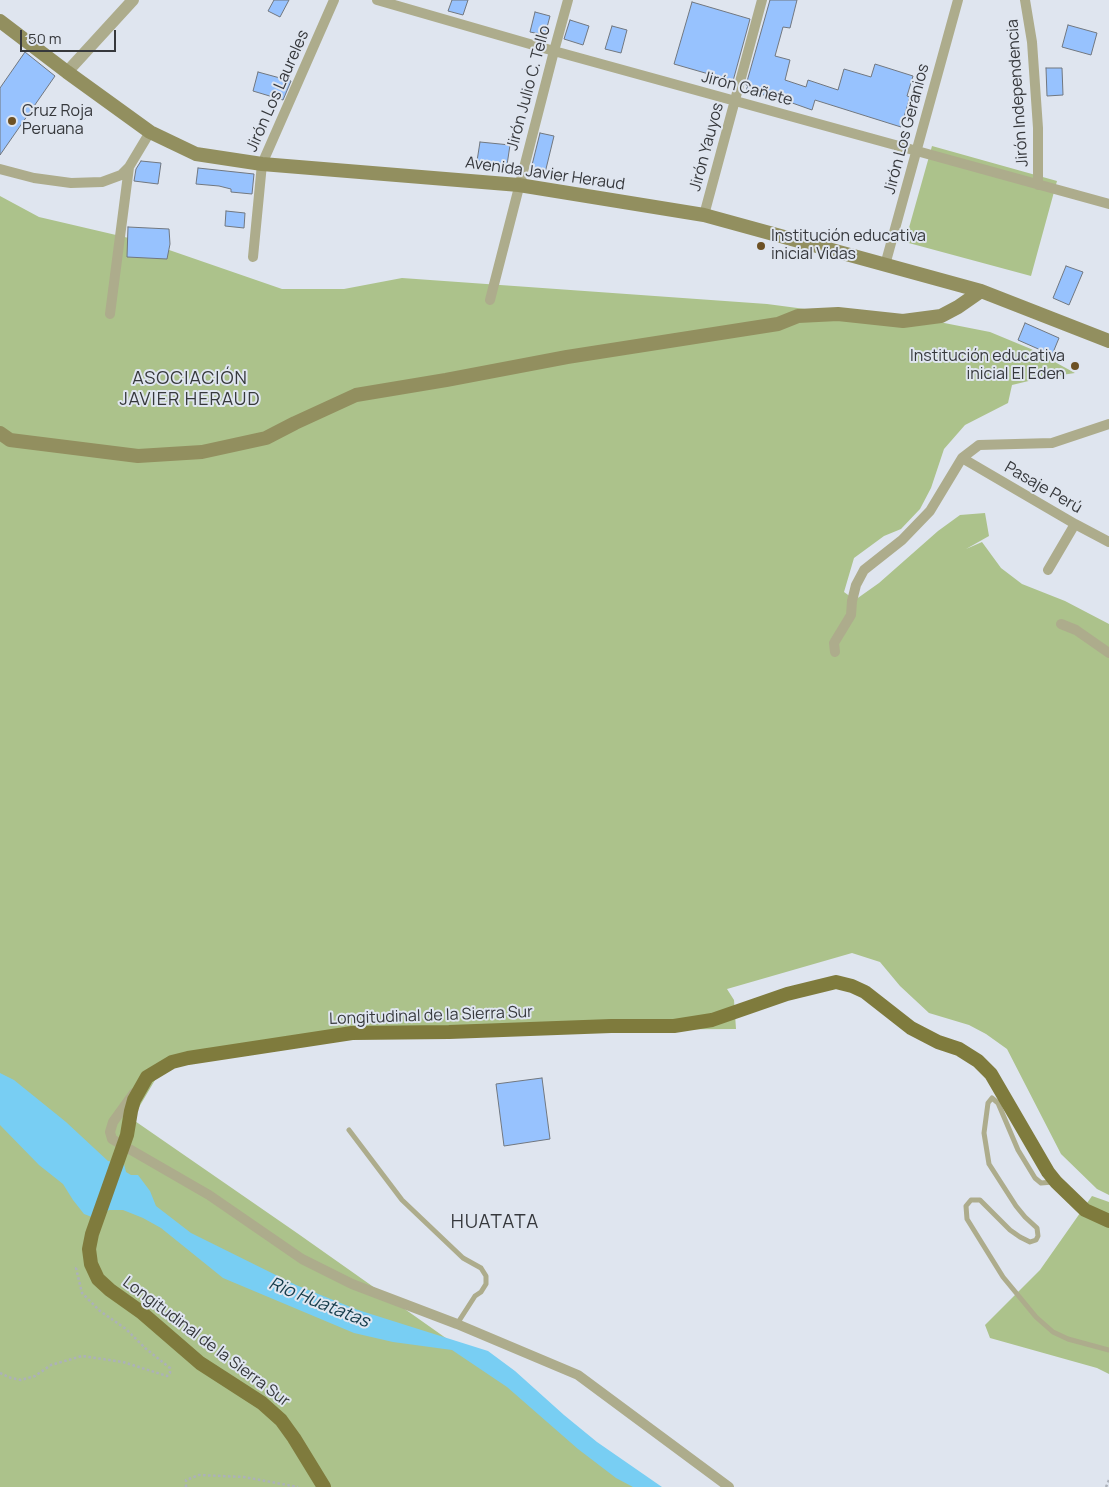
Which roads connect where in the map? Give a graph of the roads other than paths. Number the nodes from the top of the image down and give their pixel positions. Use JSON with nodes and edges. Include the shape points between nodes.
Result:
{"nodes":[{"id":1,"x":133,"y":0,"type":"edge"},
{"id":2,"x":334,"y":0,"type":"edge"},
{"id":3,"x":378,"y":0,"type":"edge"},
{"id":4,"x":568,"y":0,"type":"edge"},
{"id":5,"x":762,"y":0,"type":"edge"},
{"id":6,"x":958,"y":0,"type":"edge"},
{"id":7,"x":1025,"y":0,"type":"edge"},
{"id":8,"x":0,"y":20,"type":"edge"},
{"id":9,"x":554,"y":50,"type":"junction"},
{"id":10,"x":68,"y":72,"type":"junction"},
{"id":11,"x":735,"y":101,"type":"junction"},
{"id":12,"x":150,"y":132,"type":"junction"},
{"id":13,"x":918,"y":150,"type":"junction"},
{"id":14,"x":262,"y":164,"type":"junction"},
{"id":15,"x":129,"y":167,"type":"junction"},
{"id":16,"x":0,"y":169,"type":"edge"},
{"id":17,"x":1038,"y":184,"type":"junction"},
{"id":18,"x":519,"y":186,"type":"junction"},
{"id":19,"x":1109,"y":204,"type":"edge"},
{"id":20,"x":704,"y":215,"type":"junction"},
{"id":21,"x":253,"y":257,"type":"dead end"},
{"id":22,"x":885,"y":265,"type":"junction"},
{"id":23,"x":981,"y":291,"type":"junction"},
{"id":24,"x":490,"y":300,"type":"dead end"},
{"id":25,"x":110,"y":314,"type":"dead end"},
{"id":26,"x":1109,"y":341,"type":"edge"},
{"id":27,"x":1109,"y":424,"type":"edge"},
{"id":28,"x":0,"y":433,"type":"edge"},
{"id":29,"x":962,"y":458,"type":"junction"},
{"id":30,"x":1074,"y":524,"type":"junction"},
{"id":31,"x":1109,"y":542,"type":"edge"},
{"id":32,"x":1048,"y":570,"type":"dead end"},
{"id":33,"x":1061,"y":624,"type":"dead end"},
{"id":34,"x":835,"y":652,"type":"dead end"},
{"id":35,"x":1109,"y":653,"type":"edge"},
{"id":36,"x":147,"y":1077,"type":"junction"},
{"id":37,"x":349,"y":1130,"type":"dead end"},
{"id":38,"x":1056,"y":1182,"type":"junction"},
{"id":39,"x":1109,"y":1221,"type":"edge"},
{"id":40,"x":457,"y":1324,"type":"junction"},
{"id":41,"x":1109,"y":1350,"type":"edge"},
{"id":42,"x":324,"y":1487,"type":"edge"},
{"id":43,"x":729,"y":1487,"type":"edge"}],
"edges":[{"from":1,"to":10,"type":"street"},
{"from":2,"to":14,"type":"street","name":"Jirón Los Laureles"},
{"from":3,"to":9,"type":"street","name":"Jirón Cañete"},
{"from":4,"to":9,"type":"street","name":"Jirón Julio C. Tello"},
{"from":5,"to":11,"type":"street","name":"Jirón Yauyos"},
{"from":6,"to":13,"type":"street","name":"Jirón Los Geranios"},
{"from":7,"to":17,"type":"street","name":"Jirón Independencia","via":[[1032,42]]},
{"from":8,"to":10,"type":"main road","name":"Avenida Javier Heraud"},
{"from":9,"to":11,"type":"street","name":"Jirón Cañete"},
{"from":9,"to":18,"type":"street","name":"Jirón Julio C. Tello"},
{"from":10,"to":12,"type":"main road","name":"Avenida Javier Heraud"},
{"from":11,"to":13,"type":"street","name":"Jirón Cañete"},
{"from":11,"to":20,"type":"street","name":"Jirón Yauyos"},
{"from":12,"to":14,"type":"main road","name":"Avenida Javier Heraud","via":[[196,154]]},
{"from":12,"to":15,"type":"street"},
{"from":13,"to":17,"type":"street","name":"Jirón Cañete"},
{"from":13,"to":22,"type":"street","name":"Jirón Los Geranios"},
{"from":14,"to":18,"type":"main road","name":"Avenida Javier Heraud"},
{"from":14,"to":21,"type":"street","name":"Jirón Los Laureles"},
{"from":15,"to":16,"type":"street","via":[[121,175],[102,182],[71,183]]},
{"from":15,"to":25,"type":"street"},
{"from":17,"to":19,"type":"street","name":"Jirón Cañete"},
{"from":18,"to":20,"type":"main road","name":"Avenida Javier Heraud"},
{"from":18,"to":24,"type":"street","name":"Jirón Julio C. Tello"},
{"from":20,"to":22,"type":"main road","name":"Avenida Javier Heraud"},
{"from":22,"to":23,"type":"main road","name":"Avenida Javier Heraud"},
{"from":23,"to":26,"type":"main road","name":"Avenida Javier Heraud"},
{"from":23,"to":28,"type":"main road","via":[[941,316],[903,321],[838,314],[798,316],[778,324],[356,395],[266,438],[202,452],[138,456],[10,440]]},
{"from":27,"to":29,"type":"street","via":[[1052,443],[979,445]]},
{"from":29,"to":30,"type":"street","name":"Pasaje Perú"},
{"from":29,"to":34,"type":"street","via":[[930,511],[902,540],[864,570],[856,585],[851,615],[834,643]]},
{"from":30,"to":31,"type":"street","name":"Pasaje Perú"},
{"from":30,"to":32,"type":"street"},
{"from":33,"to":35,"type":"street","via":[[1076,630]]},
{"from":36,"to":38,"type":"main road","name":"Longitudinal de la Sierra Sur","via":[[172,1062],[188,1058],[352,1033],[674,1026],[712,1020],[787,994],[836,982],[865,992],[911,1028],[978,1060],[992,1074]]},
{"from":36,"to":40,"type":"street","via":[[115,1118],[110,1132],[112,1139],[209,1195],[302,1259],[352,1284]]},
{"from":36,"to":42,"type":"main road","name":"Longitudinal de la Sierra Sur","via":[[131,1111],[127,1135],[92,1234],[91,1264],[98,1279],[110,1290],[200,1363],[262,1403],[281,1420]]},
{"from":37,"to":40,"type":"lane","via":[[402,1200],[462,1258],[481,1268],[486,1276],[486,1284]]},
{"from":38,"to":39,"type":"main road","name":"Longitudinal de la Sierra Sur","via":[[1085,1210]]},
{"from":38,"to":41,"type":"lane","via":[[1041,1183],[1035,1178],[1018,1150],[998,1103],[992,1098],[988,1103],[984,1132],[989,1164],[1016,1206],[1038,1228],[1038,1236],[1030,1242],[1020,1237],[980,1200],[971,1200],[966,1206],[967,1219],[1003,1277],[1036,1317],[1068,1339]]},
{"from":40,"to":43,"type":"street","via":[[578,1375]]}]}
